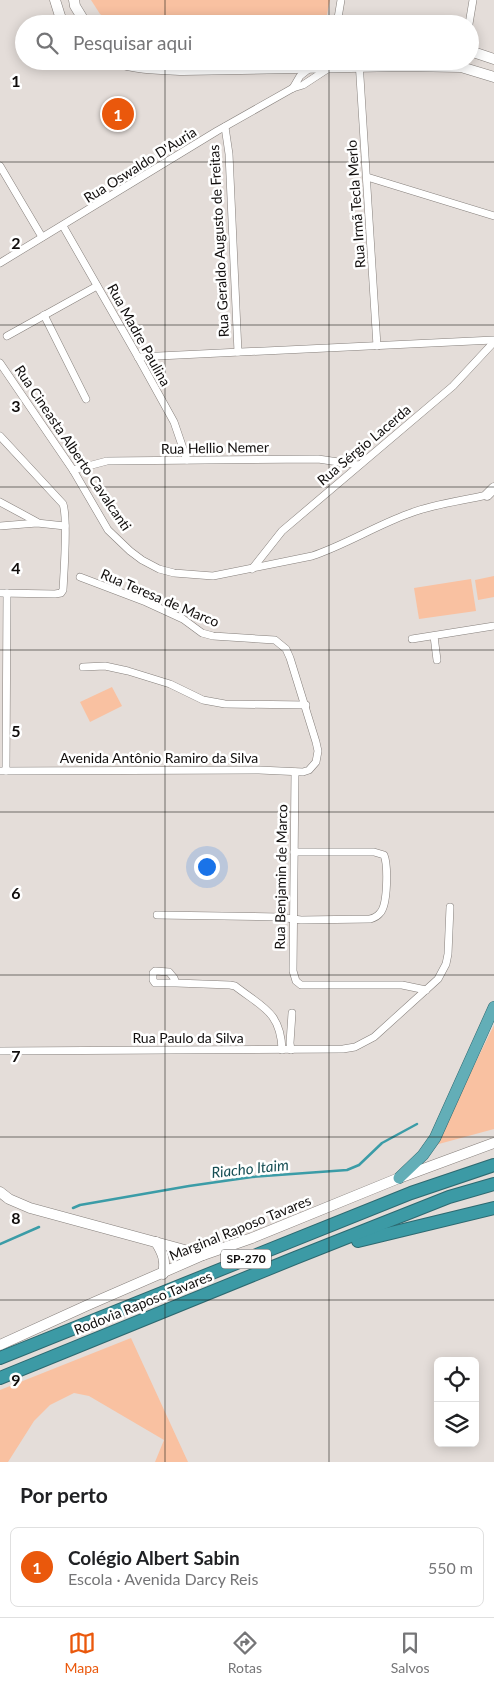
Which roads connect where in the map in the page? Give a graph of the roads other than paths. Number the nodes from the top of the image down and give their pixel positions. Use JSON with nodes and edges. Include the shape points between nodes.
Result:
{"nodes":[{"id":1,"x":55,"y":0,"type":"edge"},
{"id":2,"x":74,"y":0,"type":"edge"},
{"id":3,"x":341,"y":0,"type":"edge"},
{"id":4,"x":473,"y":0,"type":"edge"},
{"id":5,"x":61,"y":15,"type":"edge"},
{"id":6,"x":80,"y":15,"type":"edge"},
{"id":7,"x":338,"y":15,"type":"edge"},
{"id":8,"x":470,"y":15,"type":"edge"},
{"id":9,"x":479,"y":54,"type":"edge"},
{"id":10,"x":494,"y":59,"type":"edge"},
{"id":11,"x":307,"y":70,"type":"edge"},
{"id":12,"x":322,"y":70,"type":"edge"},
{"id":13,"x":358,"y":70,"type":"edge"},
{"id":14,"x":477,"y":70,"type":"edge"},
{"id":15,"x":494,"y":77,"type":"edge"},
{"id":16,"x":293,"y":88,"type":"junction"},
{"id":17,"x":224,"y":127,"type":"junction"},
{"id":18,"x":0,"y":166,"type":"edge"},
{"id":19,"x":367,"y":177,"type":"junction"},
{"id":20,"x":494,"y":216,"type":"edge"},
{"id":21,"x":62,"y":226,"type":"junction"},
{"id":22,"x":42,"y":237,"type":"junction"},
{"id":23,"x":0,"y":263,"type":"edge"},
{"id":24,"x":97,"y":286,"type":"junction"},
{"id":25,"x":44,"y":315,"type":"junction"},
{"id":26,"x":7,"y":336,"type":"dead end"},
{"id":27,"x":494,"y":341,"type":"edge"},
{"id":28,"x":377,"y":346,"type":"junction"},
{"id":29,"x":238,"y":352,"type":"junction"},
{"id":30,"x":138,"y":357,"type":"junction"},
{"id":31,"x":0,"y":363,"type":"edge"},
{"id":32,"x":86,"y":399,"type":"dead end"},
{"id":33,"x":0,"y":436,"type":"edge"},
{"id":34,"x":187,"y":460,"type":"junction"},
{"id":35,"x":359,"y":465,"type":"junction"},
{"id":36,"x":73,"y":470,"type":"junction"},
{"id":37,"x":492,"y":492,"type":"edge"},
{"id":38,"x":0,"y":502,"type":"edge"},
{"id":39,"x":37,"y":523,"type":"junction"},
{"id":40,"x":0,"y":526,"type":"edge"},
{"id":41,"x":65,"y":526,"type":"junction"},
{"id":42,"x":252,"y":568,"type":"junction"},
{"id":43,"x":80,"y":577,"type":"dead end"},
{"id":44,"x":4,"y":593,"type":"edge"},
{"id":45,"x":494,"y":626,"type":"edge"},
{"id":46,"x":434,"y":636,"type":"junction"},
{"id":47,"x":412,"y":639,"type":"dead end"},
{"id":48,"x":437,"y":660,"type":"dead end"},
{"id":49,"x":83,"y":667,"type":"dead end"},
{"id":50,"x":306,"y":705,"type":"junction"},
{"id":51,"x":315,"y":765,"type":"joint"},
{"id":52,"x":3,"y":771,"type":"edge"},
{"id":53,"x":295,"y":772,"type":"junction"},
{"id":54,"x":294,"y":852,"type":"junction"},
{"id":55,"x":450,"y":907,"type":"dead end"},
{"id":56,"x":157,"y":915,"type":"dead end"},
{"id":57,"x":294,"y":919,"type":"junction"},
{"id":58,"x":176,"y":983,"type":"dead end"},
{"id":59,"x":426,"y":990,"type":"junction"},
{"id":60,"x":494,"y":1007,"type":"edge"},
{"id":61,"x":292,"y":1013,"type":"dead end"},
{"id":62,"x":282,"y":1050,"type":"junction"},
{"id":63,"x":291,"y":1050,"type":"junction"},
{"id":64,"x":0,"y":1051,"type":"edge"},
{"id":65,"x":494,"y":1143,"type":"edge"},
{"id":66,"x":494,"y":1165,"type":"edge"},
{"id":67,"x":399,"y":1178,"type":"junction"},
{"id":68,"x":494,"y":1184,"type":"edge"},
{"id":69,"x":0,"y":1192,"type":"edge"},
{"id":70,"x":492,"y":1210,"type":"edge"},
{"id":71,"x":156,"y":1242,"type":"junction"},
{"id":72,"x":204,"y":1256,"type":"junction"},
{"id":73,"x":295,"y":1258,"type":"junction"},
{"id":74,"x":163,"y":1274,"type":"junction"},
{"id":75,"x":0,"y":1345,"type":"edge"},
{"id":76,"x":0,"y":1358,"type":"edge"},
{"id":77,"x":0,"y":1378,"type":"edge"}],
"edges":[{"from":1,"to":5,"type":"main road"},
{"from":2,"to":6,"type":"main road"},
{"from":3,"to":7,"type":"street"},
{"from":4,"to":8,"type":"street"},
{"from":9,"to":10,"type":"main road"},
{"from":11,"to":16,"type":"street","name":"Rua Oswaldo D'Auria"},
{"from":12,"to":16,"type":"street","name":"Rua Oswaldo D'Auria","via":[[303,85]]},
{"from":13,"to":19,"type":"street","name":"Rua Irmã Tecla Merlo"},
{"from":14,"to":15,"type":"main road"},
{"from":16,"to":17,"type":"street","name":"Rua Oswaldo D'Auria"},
{"from":17,"to":21,"type":"street","name":"Rua Oswaldo D'Auria"},
{"from":17,"to":29,"type":"street","name":"Rua Geraldo Augusto de Freitas","via":[[229,154]]},
{"from":18,"to":22,"type":"street"},
{"from":19,"to":20,"type":"street"},
{"from":19,"to":28,"type":"street","name":"Rua Irmã Tecla Merlo"},
{"from":21,"to":22,"type":"street","name":"Rua Oswaldo D'Auria"},
{"from":21,"to":24,"type":"street","name":"Rua Madre Paulina"},
{"from":22,"to":23,"type":"street","name":"Rua Oswaldo D'Auria"},
{"from":24,"to":25,"type":"street"},
{"from":24,"to":30,"type":"street","name":"Rua Madre Paulina"},
{"from":25,"to":26,"type":"street"},
{"from":25,"to":32,"type":"street"},
{"from":27,"to":28,"type":"street"},
{"from":27,"to":35,"type":"street","name":"Rua Sérgio Lacerda","via":[[453,386]]},
{"from":28,"to":29,"type":"street"},
{"from":29,"to":30,"type":"street"},
{"from":30,"to":34,"type":"street","name":"Rua Madre Paulina","via":[[174,422]]},
{"from":31,"to":36,"type":"street","name":"Rua Cineasta Alberto Cavalcanti"},
{"from":33,"to":41,"type":"street","via":[[62,504]]},
{"from":34,"to":35,"type":"street","name":"Rua Hellio Nemer","via":[[318,459]]},
{"from":34,"to":36,"type":"street","name":"Rua Hellio Nemer","via":[[107,461]]},
{"from":35,"to":42,"type":"street","name":"Rua Sérgio Lacerda","via":[[282,531]]},
{"from":36,"to":42,"type":"street","name":"Rua Cineasta Alberto Cavalcanti","via":[[108,530],[142,560],[174,574],[213,576]]},
{"from":37,"to":42,"type":"street","name":"Rua Cineasta Alberto Cavalcanti","via":[[410,513],[326,552]]},
{"from":38,"to":39,"type":"street"},
{"from":39,"to":40,"type":"street"},
{"from":39,"to":41,"type":"street"},
{"from":41,"to":44,"type":"street","via":[[63,590],[55,594]]},
{"from":43,"to":50,"type":"street","name":"Rua Teresa de Marco","via":[[146,602],[183,619],[202,633],[274,640],[286,649]]},
{"from":44,"to":52,"type":"street"},
{"from":45,"to":46,"type":"street"},
{"from":46,"to":47,"type":"street"},
{"from":46,"to":48,"type":"street"},
{"from":49,"to":50,"type":"street","via":[[105,666],[128,671],[170,684],[203,700],[225,704]]},
{"from":50,"to":51,"type":"street","name":"Rua Teresa de Marco","via":[[318,751]]},
{"from":51,"to":53,"type":"street","name":"Avenida Antônio Ramiro da Silva","via":[[309,770]]},
{"from":52,"to":53,"type":"street","name":"Avenida Antônio Ramiro da Silva"},
{"from":53,"to":54,"type":"street","name":"Rua Benjamin de Marco"},
{"from":54,"to":57,"type":"street","name":"Rua Benjamin de Marco"},
{"from":54,"to":57,"type":"street","via":[[381,853],[386,858],[387,878],[383,909],[375,917]]},
{"from":55,"to":59,"type":"street","name":"Rua Paulo da Silva","via":[[446,964],[438,979]]},
{"from":56,"to":57,"type":"street"},
{"from":57,"to":59,"type":"street","name":"Rua Benjamin de Marco","via":[[293,971],[301,985],[402,985]]},
{"from":58,"to":62,"type":"street","via":[[235,986],[276,1020]]},
{"from":59,"to":63,"type":"street","name":"Rua Paulo da Silva","via":[[362,1044],[349,1048]]},
{"from":60,"to":67,"type":"highway","via":[[435,1138]]},
{"from":61,"to":63,"type":"street"},
{"from":62,"to":63,"type":"street","name":"Rua Paulo da Silva"},
{"from":62,"to":64,"type":"street","name":"Rua Paulo da Silva"},
{"from":65,"to":67,"type":"main road","name":"Marginal Raposo Tavares"},
{"from":66,"to":76,"type":"highway","name":"Rodovia Raposo Tavares","number":"SP-270","via":[[411,1193]]},
{"from":67,"to":72,"type":"main road","name":"Marginal Raposo Tavares"},
{"from":68,"to":73,"type":"highway","name":"Rodovia Raposo Tavares","number":"SP-270","via":[[449,1197]]},
{"from":69,"to":71,"type":"main road","via":[[30,1208]]},
{"from":70,"to":73,"type":"highway","via":[[400,1229]]},
{"from":71,"to":72,"type":"main road"},
{"from":71,"to":74,"type":"main road","via":[[165,1260]]},
{"from":72,"to":74,"type":"main road","name":"Marginal Raposo Tavares"},
{"from":73,"to":77,"type":"highway","name":"Rodovia Raposo Tavares","number":"SP-270"},
{"from":74,"to":75,"type":"main road","name":"Marginal Raposo Tavares"}]}
